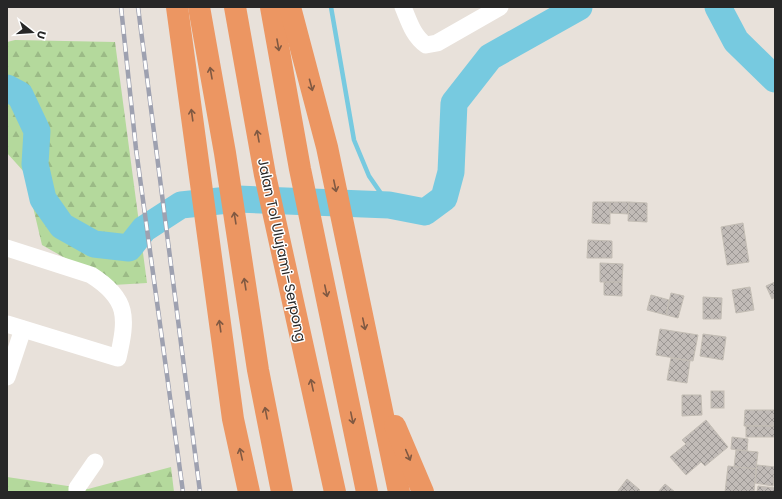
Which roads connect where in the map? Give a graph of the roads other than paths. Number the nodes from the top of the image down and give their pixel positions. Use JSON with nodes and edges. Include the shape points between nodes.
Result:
{"nodes":[{"id":1,"x":177,"y":7,"type":"edge"},
{"id":2,"x":199,"y":7,"type":"edge"},
{"id":3,"x":235,"y":7,"type":"edge"},
{"id":4,"x":271,"y":7,"type":"edge"},
{"id":5,"x":290,"y":7,"type":"edge"},
{"id":6,"x":403,"y":7,"type":"edge"},
{"id":7,"x":500,"y":7,"type":"edge"},
{"id":8,"x":7,"y":248,"type":"edge"},
{"id":9,"x":15,"y":326,"type":"edge"},
{"id":10,"x":7,"y":377,"type":"edge"},
{"id":11,"x":376,"y":380,"type":"junction"},
{"id":12,"x":95,"y":462,"type":"dead end"},
{"id":13,"x":77,"y":492,"type":"edge"},
{"id":14,"x":249,"y":492,"type":"edge"},
{"id":15,"x":282,"y":492,"type":"edge"},
{"id":16,"x":335,"y":492,"type":"edge"},
{"id":17,"x":367,"y":492,"type":"edge"},
{"id":18,"x":399,"y":492,"type":"edge"},
{"id":19,"x":423,"y":492,"type":"edge"}],
"edges":[{"from":14,"to":1,"type":"highway","one_way":true,"via":[[233,418]]},
{"from":15,"to":2,"type":"highway","one_way":true,"via":[[258,370]]},
{"from":16,"to":3,"type":"highway","name":"Jalan Tol Ulujami–Serpong","one_way":true,"via":[[265,174]]},
{"from":4,"to":17,"type":"highway","one_way":true,"via":[[300,169]]},
{"from":5,"to":11,"type":"highway","one_way":true,"via":[[327,147]]},
{"from":6,"to":7,"type":"street","via":[[414,34],[426,45],[437,43]]},
{"from":8,"to":9,"type":"street","via":[[91,275],[103,283],[120,305],[124,329],[118,358]]},
{"from":9,"to":10,"type":"street"},
{"from":11,"to":18,"type":"highway"},
{"from":11,"to":19,"type":"highway","one_way":true},
{"from":12,"to":13,"type":"street","via":[[77,488]]}]}
